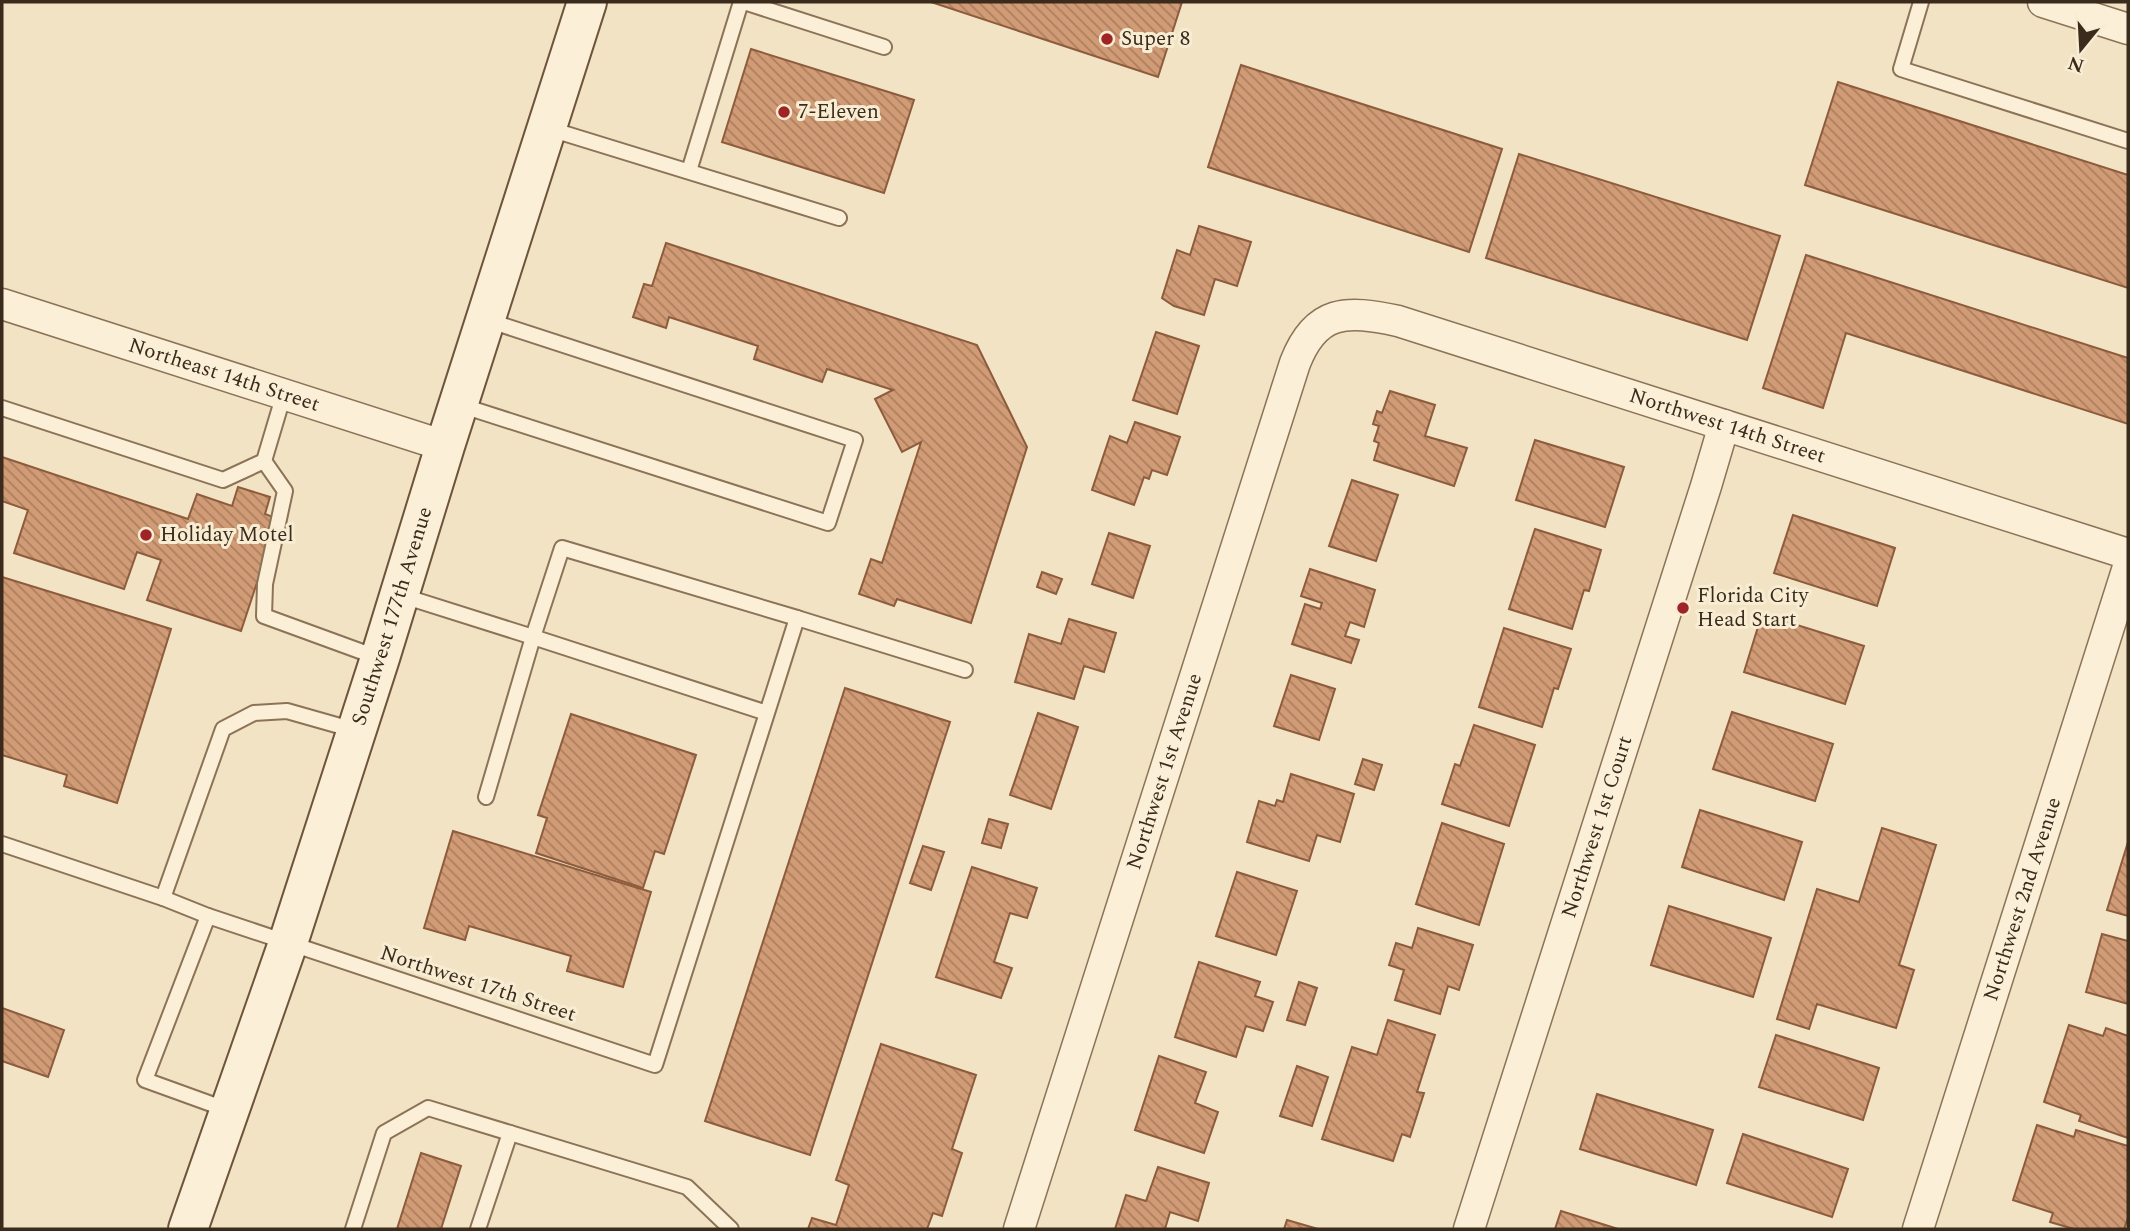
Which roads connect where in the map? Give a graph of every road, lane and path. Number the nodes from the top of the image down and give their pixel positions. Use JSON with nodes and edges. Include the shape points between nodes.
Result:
{"nodes":[{"id":1,"x":587,"y":2,"type":"edge"},
{"id":2,"x":743,"y":2,"type":"edge"},
{"id":3,"x":1922,"y":2,"type":"edge"},
{"id":4,"x":2043,"y":2,"type":"edge"},
{"id":5,"x":2128,"y":29,"type":"edge"},
{"id":6,"x":884,"y":47,"type":"dead end"},
{"id":7,"x":547,"y":128,"type":"junction"},
{"id":8,"x":2128,"y":141,"type":"edge"},
{"id":9,"x":689,"y":172,"type":"junction"},
{"id":10,"x":839,"y":218,"type":"dead end"},
{"id":11,"x":2,"y":304,"type":"edge"},
{"id":12,"x":486,"y":319,"type":"junction"},
{"id":13,"x":1324,"y":321,"type":"joint"},
{"id":14,"x":284,"y":394,"type":"junction"},
{"id":15,"x":458,"y":404,"type":"junction"},
{"id":16,"x":2,"y":408,"type":"edge"},
{"id":17,"x":1724,"y":425,"type":"junction"},
{"id":18,"x":445,"y":446,"type":"junction"},
{"id":19,"x":264,"y":461,"type":"junction"},
{"id":20,"x":2128,"y":554,"type":"edge"},
{"id":21,"x":2128,"y":567,"type":"edge"},
{"id":22,"x":398,"y":594,"type":"junction"},
{"id":23,"x":797,"y":618,"type":"junction"},
{"id":24,"x":533,"y":637,"type":"junction"},
{"id":25,"x":380,"y":658,"type":"junction"},
{"id":26,"x":965,"y":670,"type":"dead end"},
{"id":27,"x":767,"y":713,"type":"junction"},
{"id":28,"x":356,"y":731,"type":"junction"},
{"id":29,"x":486,"y":797,"type":"dead end"},
{"id":30,"x":2,"y":844,"type":"edge"},
{"id":31,"x":163,"y":898,"type":"junction"},
{"id":32,"x":208,"y":916,"type":"junction"},
{"id":33,"x":288,"y":943,"type":"junction"},
{"id":34,"x":229,"y":1111,"type":"junction"},
{"id":35,"x":510,"y":1133,"type":"junction"},
{"id":36,"x":188,"y":1229,"type":"edge"},
{"id":37,"x":353,"y":1229,"type":"edge"},
{"id":38,"x":478,"y":1229,"type":"edge"},
{"id":39,"x":731,"y":1229,"type":"edge"},
{"id":40,"x":1019,"y":1229,"type":"edge"},
{"id":41,"x":1469,"y":1229,"type":"edge"},
{"id":42,"x":1918,"y":1229,"type":"edge"}],
"edges":[{"from":1,"to":7,"type":"main road","name":"Southwest 177th Avenue"},
{"from":2,"to":6,"type":"lane"},
{"from":2,"to":9,"type":"lane"},
{"from":3,"to":8,"type":"lane","via":[[1901,69]]},
{"from":4,"to":5,"type":"street"},
{"from":7,"to":9,"type":"lane"},
{"from":7,"to":12,"type":"main road","name":"Southwest 177th Avenue"},
{"from":9,"to":10,"type":"lane"},
{"from":11,"to":14,"type":"street","name":"Northeast 14th Street"},
{"from":12,"to":15,"type":"main road","name":"Southwest 177th Avenue"},
{"from":12,"to":15,"type":"lane","via":[[855,440],[840,488],[828,523]]},
{"from":13,"to":17,"type":"street","name":"Northwest 14th Street","via":[[1362,314],[1398,321]]},
{"from":13,"to":40,"type":"street","name":"Northwest 1st Avenue","via":[[1301,346],[1295,363]]},
{"from":14,"to":18,"type":"street","name":"Northeast 14th Street"},
{"from":14,"to":19,"type":"lane"},
{"from":15,"to":18,"type":"main road","name":"Southwest 177th Avenue"},
{"from":16,"to":19,"type":"lane","via":[[223,480]]},
{"from":17,"to":20,"type":"street","name":"Northwest 14th Street"},
{"from":17,"to":41,"type":"street","name":"Northwest 1st Court"},
{"from":18,"to":22,"type":"main road","name":"Southwest 177th Avenue"},
{"from":19,"to":25,"type":"lane","via":[[285,491],[265,584],[264,616]]},
{"from":21,"to":42,"type":"street","name":"Northwest 2nd Avenue"},
{"from":22,"to":24,"type":"lane"},
{"from":22,"to":25,"type":"main road","name":"Southwest 177th Avenue"},
{"from":23,"to":24,"type":"lane","via":[[562,548]]},
{"from":23,"to":26,"type":"lane"},
{"from":23,"to":27,"type":"lane"},
{"from":24,"to":27,"type":"lane"},
{"from":24,"to":29,"type":"lane"},
{"from":25,"to":28,"type":"main road","name":"Southwest 177th Avenue"},
{"from":27,"to":33,"type":"lane","name":"Northwest 17th Street","via":[[655,1065]]},
{"from":28,"to":31,"type":"lane","via":[[287,711],[254,713],[223,729]]},
{"from":28,"to":33,"type":"main road","name":"Southwest 177th Avenue"},
{"from":30,"to":31,"type":"lane","name":"Northwest 17th Street"},
{"from":31,"to":32,"type":"lane","name":"Northwest 17th Street"},
{"from":32,"to":33,"type":"lane","name":"Northwest 17th Street"},
{"from":32,"to":34,"type":"lane","via":[[145,1080]]},
{"from":33,"to":34,"type":"main road","name":"Southwest 177th Avenue"},
{"from":34,"to":36,"type":"main road","name":"Southwest 177th Avenue"},
{"from":35,"to":37,"type":"lane","via":[[428,1108],[384,1133]]},
{"from":35,"to":38,"type":"lane"},
{"from":35,"to":39,"type":"lane","via":[[687,1187]]}]}
